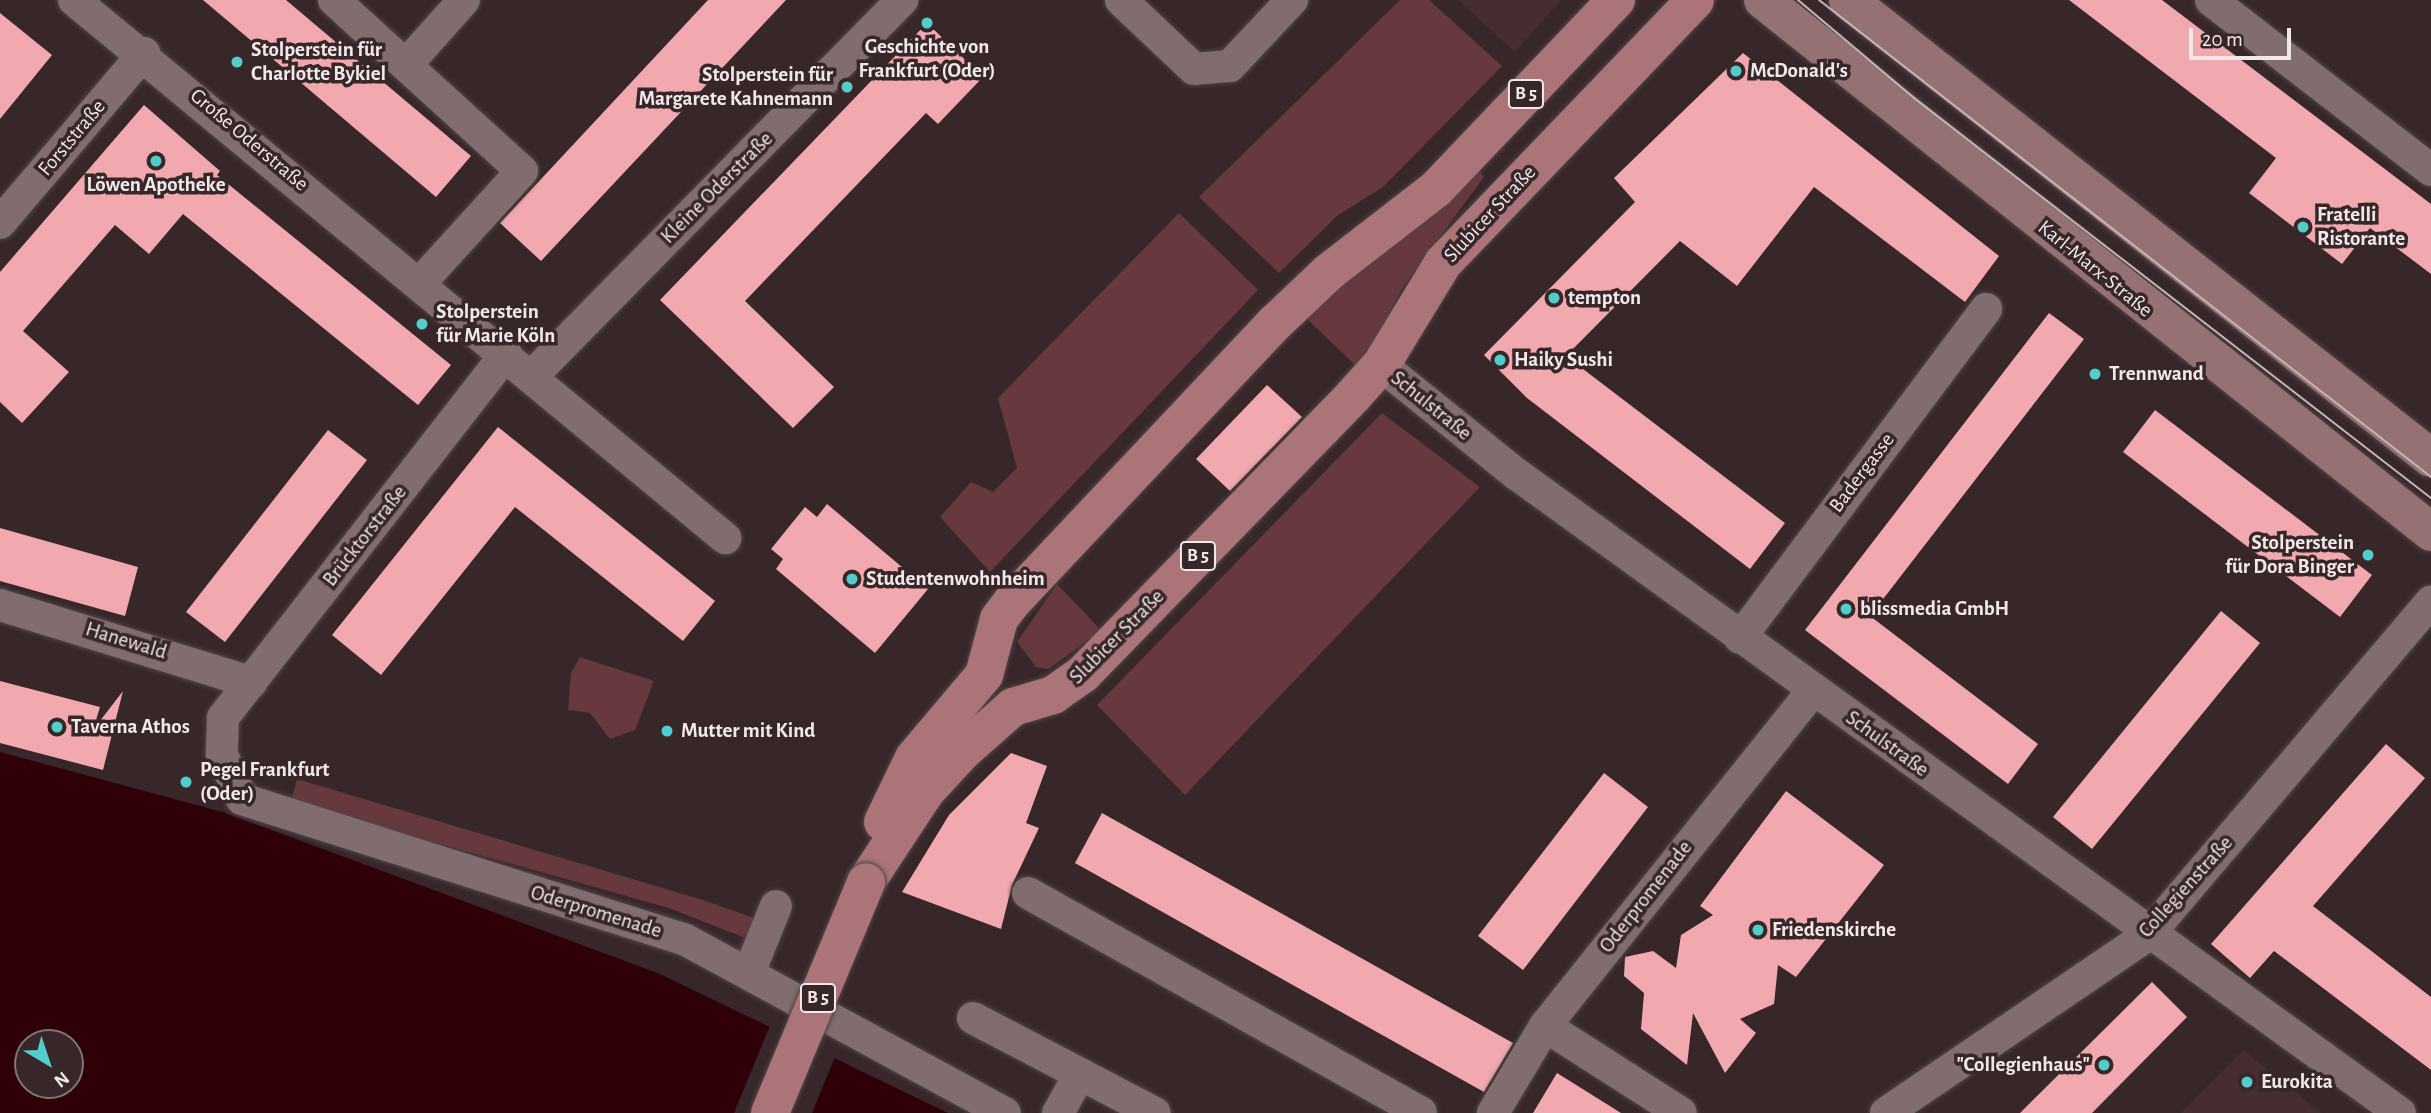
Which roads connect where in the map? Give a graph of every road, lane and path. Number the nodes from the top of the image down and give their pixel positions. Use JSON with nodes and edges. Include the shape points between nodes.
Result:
{"nodes":[{"id":1,"x":74,"y":0,"type":"edge"},
{"id":2,"x":334,"y":0,"type":"edge"},
{"id":3,"x":464,"y":0,"type":"edge"},
{"id":4,"x":902,"y":0,"type":"edge"},
{"id":5,"x":1121,"y":0,"type":"edge"},
{"id":6,"x":1292,"y":0,"type":"edge"},
{"id":7,"x":1616,"y":0,"type":"edge"},
{"id":8,"x":1695,"y":0,"type":"edge"},
{"id":9,"x":1763,"y":0,"type":"edge"},
{"id":10,"x":1848,"y":0,"type":"edge"},
{"id":11,"x":2211,"y":0,"type":"edge"},
{"id":12,"x":144,"y":54,"type":"junction"},
{"id":13,"x":406,"y":65,"type":"junction"},
{"id":14,"x":2431,"y":170,"type":"edge"},
{"id":15,"x":0,"y":223,"type":"edge"},
{"id":16,"x":420,"y":283,"type":"junction"},
{"id":17,"x":1986,"y":309,"type":"dead end"},
{"id":18,"x":506,"y":354,"type":"junction"},
{"id":19,"x":1381,"y":365,"type":"junction"},
{"id":20,"x":532,"y":376,"type":"junction"},
{"id":21,"x":2431,"y":458,"type":"edge"},
{"id":22,"x":2431,"y":532,"type":"edge"},
{"id":23,"x":725,"y":538,"type":"dead end"},
{"id":24,"x":2431,"y":601,"type":"edge"},
{"id":25,"x":0,"y":605,"type":"edge"},
{"id":26,"x":1740,"y":638,"type":"junction"},
{"id":27,"x":991,"y":654,"type":"junction"},
{"id":28,"x":251,"y":682,"type":"junction"},
{"id":29,"x":1812,"y":690,"type":"junction"},
{"id":30,"x":1033,"y":700,"type":"junction"},
{"id":31,"x":223,"y":718,"type":"joint"},
{"id":32,"x":866,"y":882,"type":"junction"},
{"id":33,"x":1028,"y":893,"type":"dead end"},
{"id":34,"x":776,"y":906,"type":"dead end"},
{"id":35,"x":2149,"y":934,"type":"junction"},
{"id":36,"x":749,"y":973,"type":"junction"},
{"id":37,"x":973,"y":1018,"type":"dead end"},
{"id":38,"x":1545,"y":1026,"type":"junction"},
{"id":39,"x":1080,"y":1074,"type":"junction"},
{"id":40,"x":770,"y":1113,"type":"edge"},
{"id":41,"x":1005,"y":1113,"type":"edge"},
{"id":42,"x":1058,"y":1113,"type":"edge"},
{"id":43,"x":1155,"y":1113,"type":"edge"},
{"id":44,"x":1421,"y":1113,"type":"edge"},
{"id":45,"x":1493,"y":1113,"type":"edge"},
{"id":46,"x":1681,"y":1113,"type":"edge"},
{"id":47,"x":1886,"y":1113,"type":"edge"},
{"id":48,"x":2400,"y":1113,"type":"edge"}],
"edges":[{"from":1,"to":12,"type":"street","name":"Große Oderstraße"},
{"from":2,"to":13,"type":"street"},
{"from":3,"to":13,"type":"street"},
{"from":4,"to":20,"type":"street","name":"Kleine Oderstraße"},
{"from":5,"to":6,"type":"street","via":[[1194,69],[1230,66]]},
{"from":7,"to":27,"type":"main road","number":"B 5","via":[[1436,189],[1329,271],[1276,322],[1011,603],[999,619]]},
{"from":8,"to":19,"type":"main road","name":"Slubicer Straße","number":"B 5","via":[[1443,263]]},
{"from":9,"to":22,"type":"street","name":"Karl-Marx-Straße"},
{"from":10,"to":21,"type":"street"},
{"from":11,"to":14,"type":"street"},
{"from":12,"to":15,"type":"street","name":"Forststraße"},
{"from":12,"to":16,"type":"street","name":"Große Oderstraße"},
{"from":13,"to":16,"type":"street","via":[[522,171]]},
{"from":16,"to":18,"type":"street","name":"Große Oderstraße"},
{"from":17,"to":26,"type":"street","name":"Badergasse"},
{"from":18,"to":20,"type":"street","name":"Große Oderstraße"},
{"from":18,"to":28,"type":"street","name":"Brücktorstraße"},
{"from":19,"to":26,"type":"street","name":"Schulstraße","via":[[1515,473]]},
{"from":19,"to":30,"type":"main road","name":"Slubicer Straße","number":"B 5","via":[[1083,674]]},
{"from":20,"to":23,"type":"street","name":"Große Oderstraße"},
{"from":24,"to":35,"type":"street","name":"Collegienstraße"},
{"from":25,"to":28,"type":"street","name":"Hanewald"},
{"from":26,"to":29,"type":"street","name":"Schulstraße"},
{"from":27,"to":30,"type":"main road","via":[[1000,678]]},
{"from":27,"to":32,"type":"main road","number":"B 5","via":[[974,690],[914,758],[880,829]]},
{"from":28,"to":31,"type":"street","name":"Brücktorstraße"},
{"from":29,"to":35,"type":"street","name":"Schulstraße"},
{"from":29,"to":38,"type":"street","name":"Oderpromenade"},
{"from":30,"to":32,"type":"main road","name":"Slubicer Straße","number":"B 5","via":[[1005,713],[926,791]]},
{"from":31,"to":36,"type":"street","name":"Oderpromenade","via":[[222,755],[242,799],[684,939]]},
{"from":32,"to":40,"type":"main road","number":"B 5","bridge":true},
{"from":33,"to":44,"type":"street"},
{"from":34,"to":36,"type":"street"},
{"from":35,"to":47,"type":"street","name":"Collegienstraße"},
{"from":35,"to":48,"type":"street","name":"Schulstraße"},
{"from":36,"to":41,"type":"street","name":"Oderpromenade"},
{"from":37,"to":39,"type":"street"},
{"from":38,"to":45,"type":"street","name":"Oderpromenade"},
{"from":38,"to":46,"type":"street"},
{"from":39,"to":42,"type":"street"},
{"from":39,"to":43,"type":"street"}]}
